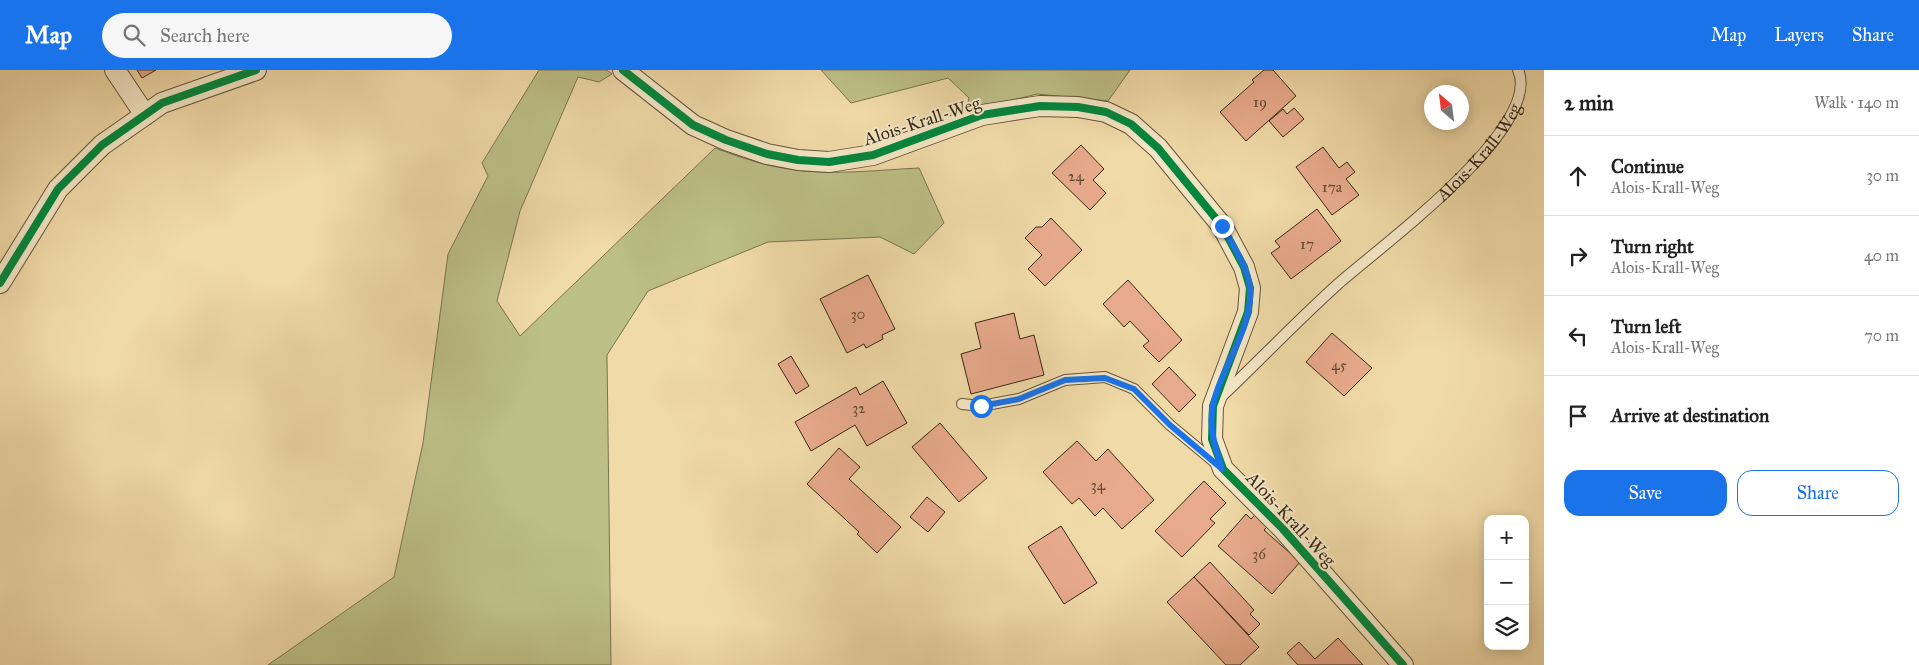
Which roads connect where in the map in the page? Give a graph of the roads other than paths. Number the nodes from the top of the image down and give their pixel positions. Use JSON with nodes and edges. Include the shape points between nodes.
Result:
{"nodes":[{"id":1,"x":115,"y":70,"type":"edge"},
{"id":2,"x":256,"y":70,"type":"edge"},
{"id":3,"x":622,"y":70,"type":"edge"},
{"id":4,"x":1518,"y":70,"type":"edge"},
{"id":5,"x":145,"y":114,"type":"junction"},
{"id":6,"x":0,"y":283,"type":"edge"},
{"id":7,"x":962,"y":404,"type":"dead end"},
{"id":8,"x":1212,"y":406,"type":"junction"},
{"id":9,"x":1222,"y":469,"type":"junction"},
{"id":10,"x":1402,"y":665,"type":"edge"}],
"edges":[{"from":1,"to":5,"type":"street"},
{"from":2,"to":5,"type":"street","via":[[162,103]]},
{"from":3,"to":8,"type":"street","name":"Alois-Krall-Weg","via":[[693,125],[767,154],[798,160],[829,162],[873,155],[982,115],[1040,106],[1078,107],[1131,124],[1158,148],[1222,226],[1244,267],[1250,288],[1248,312]]},
{"from":4,"to":8,"type":"lane","name":"Alois-Krall-Weg","via":[[1523,89],[1519,107],[1508,128],[1467,176],[1338,285]]},
{"from":5,"to":6,"type":"street","via":[[102,145],[58,189]]},
{"from":7,"to":9,"type":"lane","name":"Alois-Krall-Weg","via":[[981,406],[1019,399],[1065,380],[1105,378],[1134,389]]},
{"from":8,"to":9,"type":"street","name":"Alois-Krall-Weg","via":[[1212,439]]},
{"from":9,"to":10,"type":"street","name":"Alois-Krall-Weg","via":[[1282,528]]}]}
